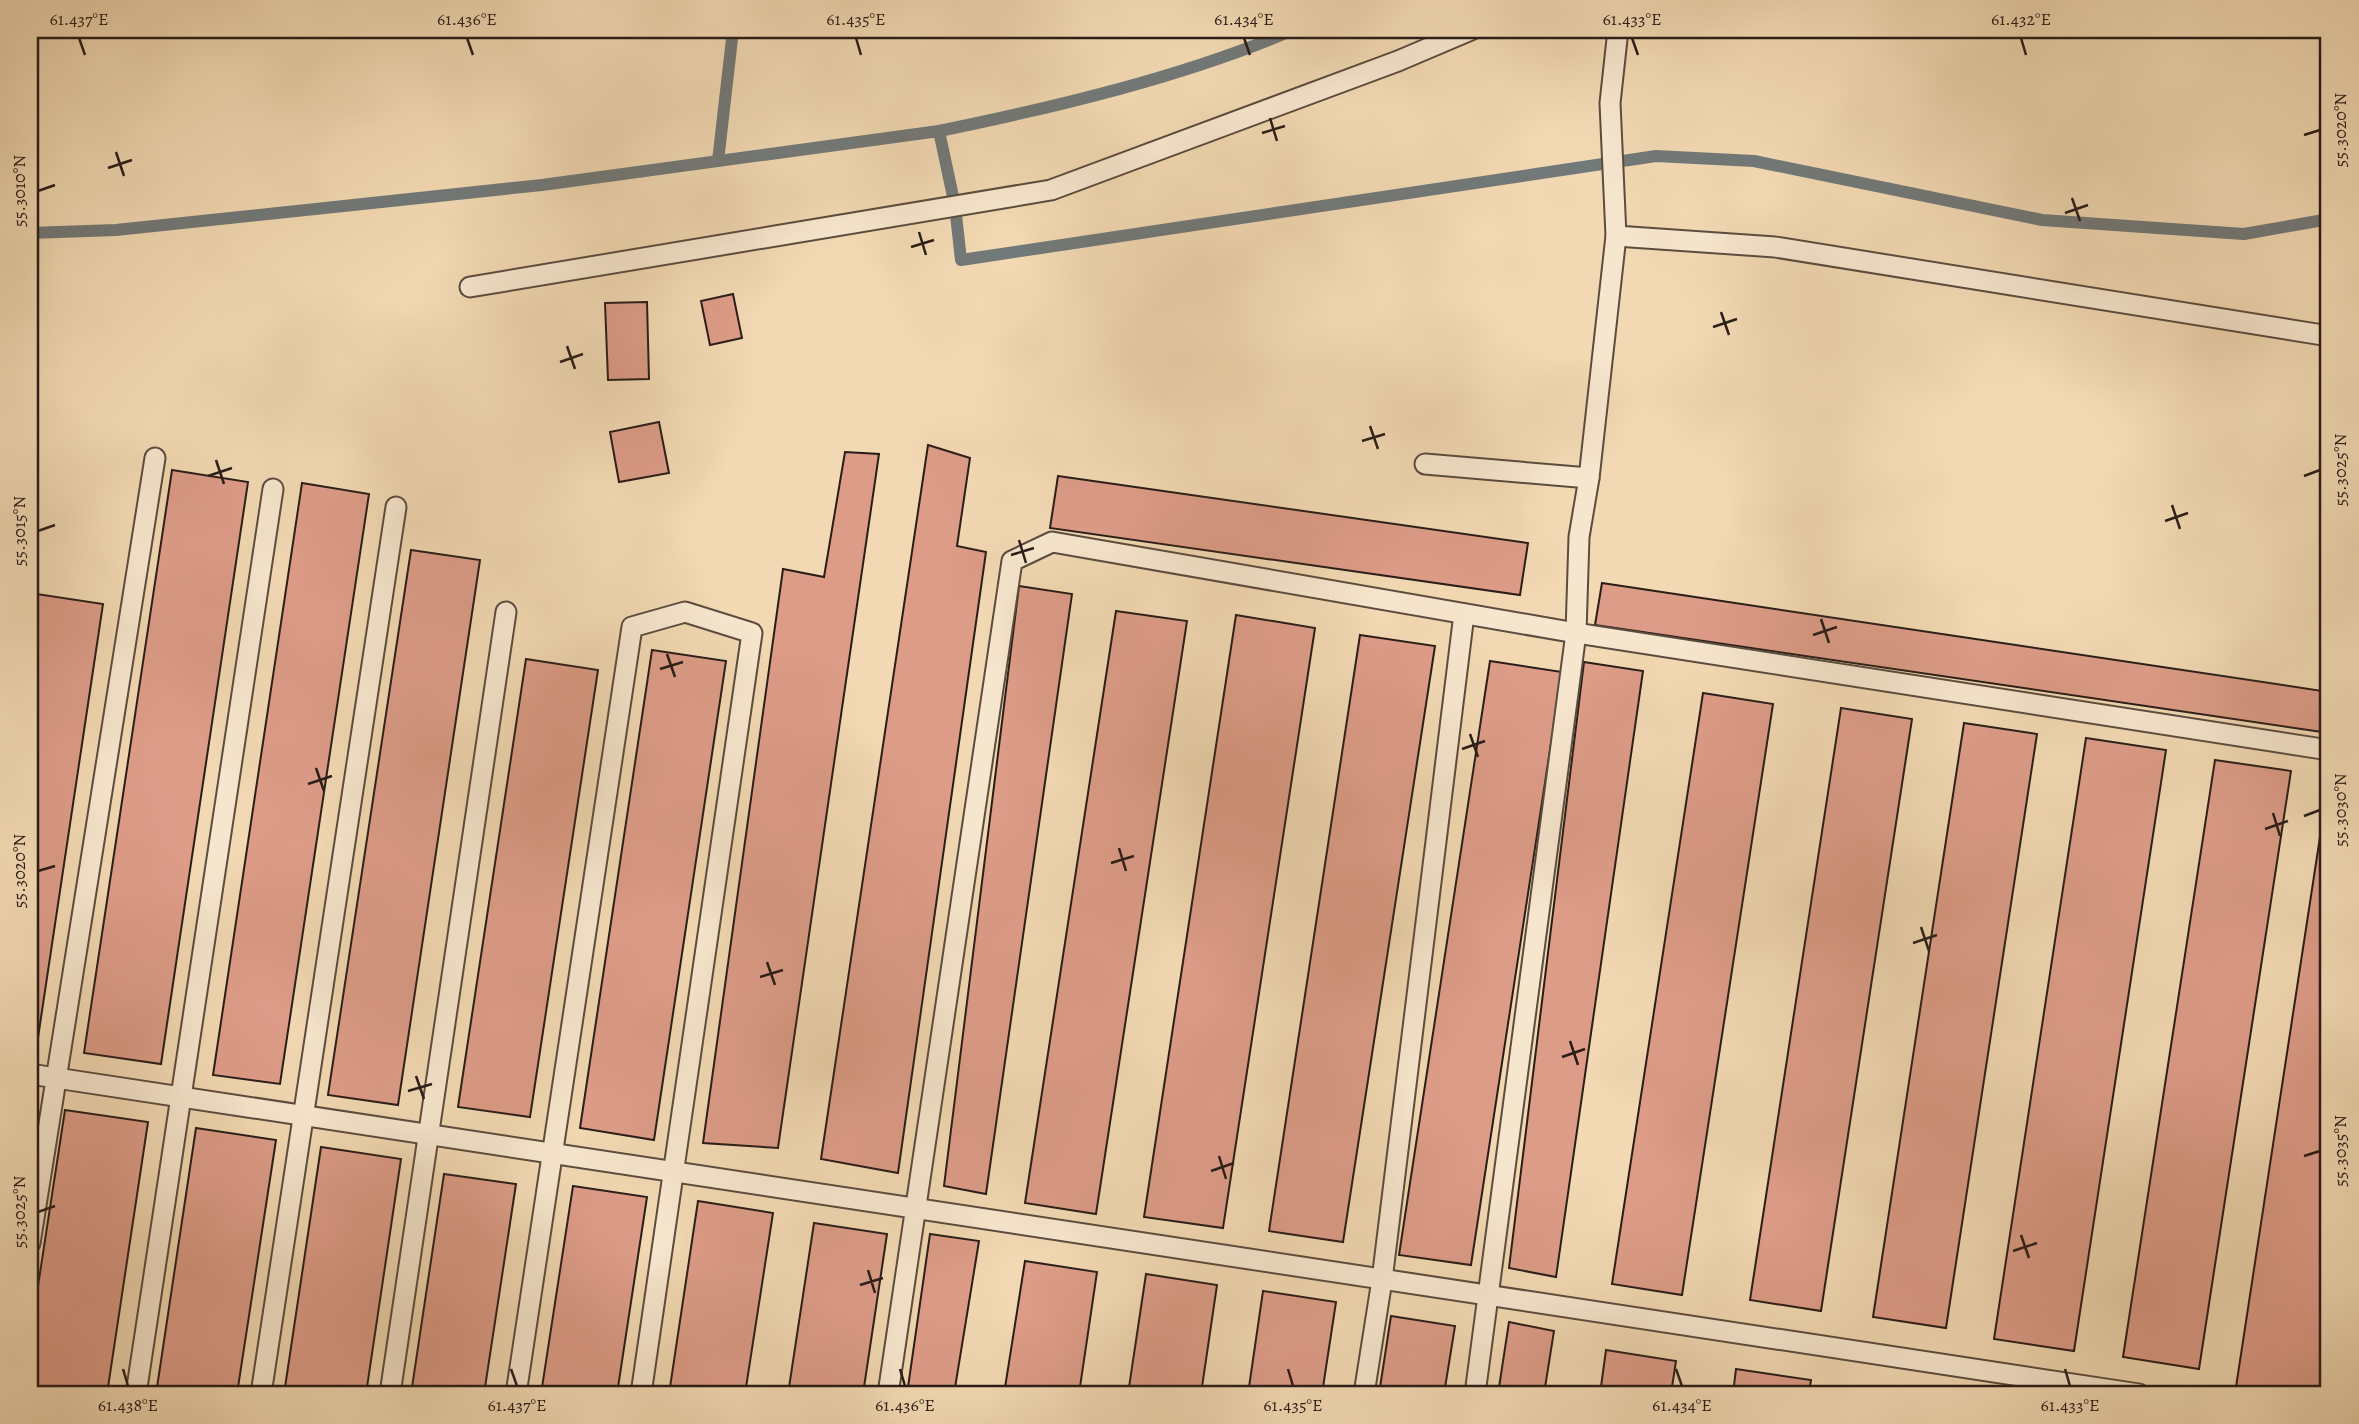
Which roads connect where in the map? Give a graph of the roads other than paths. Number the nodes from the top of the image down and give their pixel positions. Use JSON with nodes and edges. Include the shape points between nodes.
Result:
{"nodes":[{"id":1,"x":1471,"y":30,"type":"edge"},
{"id":2,"x":1618,"y":30,"type":"edge"},
{"id":3,"x":1616,"y":236,"type":"junction"},
{"id":4,"x":470,"y":287,"type":"dead end"},
{"id":5,"x":2329,"y":336,"type":"edge"},
{"id":6,"x":155,"y":458,"type":"dead end"},
{"id":7,"x":1425,"y":464,"type":"dead end"},
{"id":8,"x":1589,"y":478,"type":"junction"},
{"id":9,"x":273,"y":489,"type":"dead end"},
{"id":10,"x":396,"y":507,"type":"dead end"},
{"id":11,"x":506,"y":612,"type":"dead end"},
{"id":12,"x":1464,"y":614,"type":"junction"},
{"id":13,"x":1576,"y":633,"type":"junction"},
{"id":14,"x":2329,"y":750,"type":"edge"},
{"id":15,"x":30,"y":1074,"type":"edge"},
{"id":16,"x":55,"y":1078,"type":"junction"},
{"id":17,"x":181,"y":1097,"type":"junction"},
{"id":18,"x":303,"y":1116,"type":"junction"},
{"id":19,"x":428,"y":1135,"type":"junction"},
{"id":20,"x":553,"y":1153,"type":"junction"},
{"id":21,"x":674,"y":1172,"type":"junction"},
{"id":22,"x":916,"y":1209,"type":"junction"},
{"id":23,"x":30,"y":1243,"type":"edge"},
{"id":24,"x":1382,"y":1280,"type":"junction"},
{"id":25,"x":1489,"y":1296,"type":"junction"},
{"id":26,"x":136,"y":1394,"type":"edge"},
{"id":27,"x":261,"y":1394,"type":"edge"},
{"id":28,"x":390,"y":1394,"type":"edge"},
{"id":29,"x":516,"y":1394,"type":"edge"},
{"id":30,"x":642,"y":1394,"type":"edge"},
{"id":31,"x":888,"y":1394,"type":"edge"},
{"id":32,"x":1364,"y":1394,"type":"edge"},
{"id":33,"x":1475,"y":1394,"type":"edge"},
{"id":34,"x":2139,"y":1394,"type":"edge"}],
"edges":[{"from":1,"to":4,"type":"lane","via":[[1051,190]]},
{"from":2,"to":3,"type":"lane","via":[[1610,103]]},
{"from":3,"to":5,"type":"lane","via":[[1775,247]]},
{"from":3,"to":8,"type":"lane"},
{"from":6,"to":16,"type":"lane"},
{"from":7,"to":8,"type":"lane"},
{"from":8,"to":13,"type":"lane","via":[[1579,537]]},
{"from":9,"to":17,"type":"lane"},
{"from":10,"to":18,"type":"lane"},
{"from":11,"to":19,"type":"lane"},
{"from":12,"to":13,"type":"lane"},
{"from":12,"to":22,"type":"lane","via":[[1052,542],[1012,561]]},
{"from":12,"to":24,"type":"lane"},
{"from":13,"to":14,"type":"lane"},
{"from":13,"to":25,"type":"lane"},
{"from":15,"to":16,"type":"lane"},
{"from":16,"to":17,"type":"lane"},
{"from":16,"to":23,"type":"lane"},
{"from":17,"to":18,"type":"lane"},
{"from":17,"to":26,"type":"lane"},
{"from":18,"to":19,"type":"lane"},
{"from":18,"to":27,"type":"lane"},
{"from":19,"to":20,"type":"lane"},
{"from":19,"to":28,"type":"lane"},
{"from":20,"to":21,"type":"lane"},
{"from":20,"to":21,"type":"lane","via":[[632,626],[685,612],[752,633]]},
{"from":20,"to":29,"type":"lane"},
{"from":21,"to":22,"type":"lane"},
{"from":21,"to":30,"type":"lane"},
{"from":22,"to":24,"type":"lane"},
{"from":22,"to":31,"type":"lane"},
{"from":24,"to":25,"type":"lane"},
{"from":24,"to":32,"type":"lane"},
{"from":25,"to":33,"type":"lane"},
{"from":25,"to":34,"type":"lane"}]}
